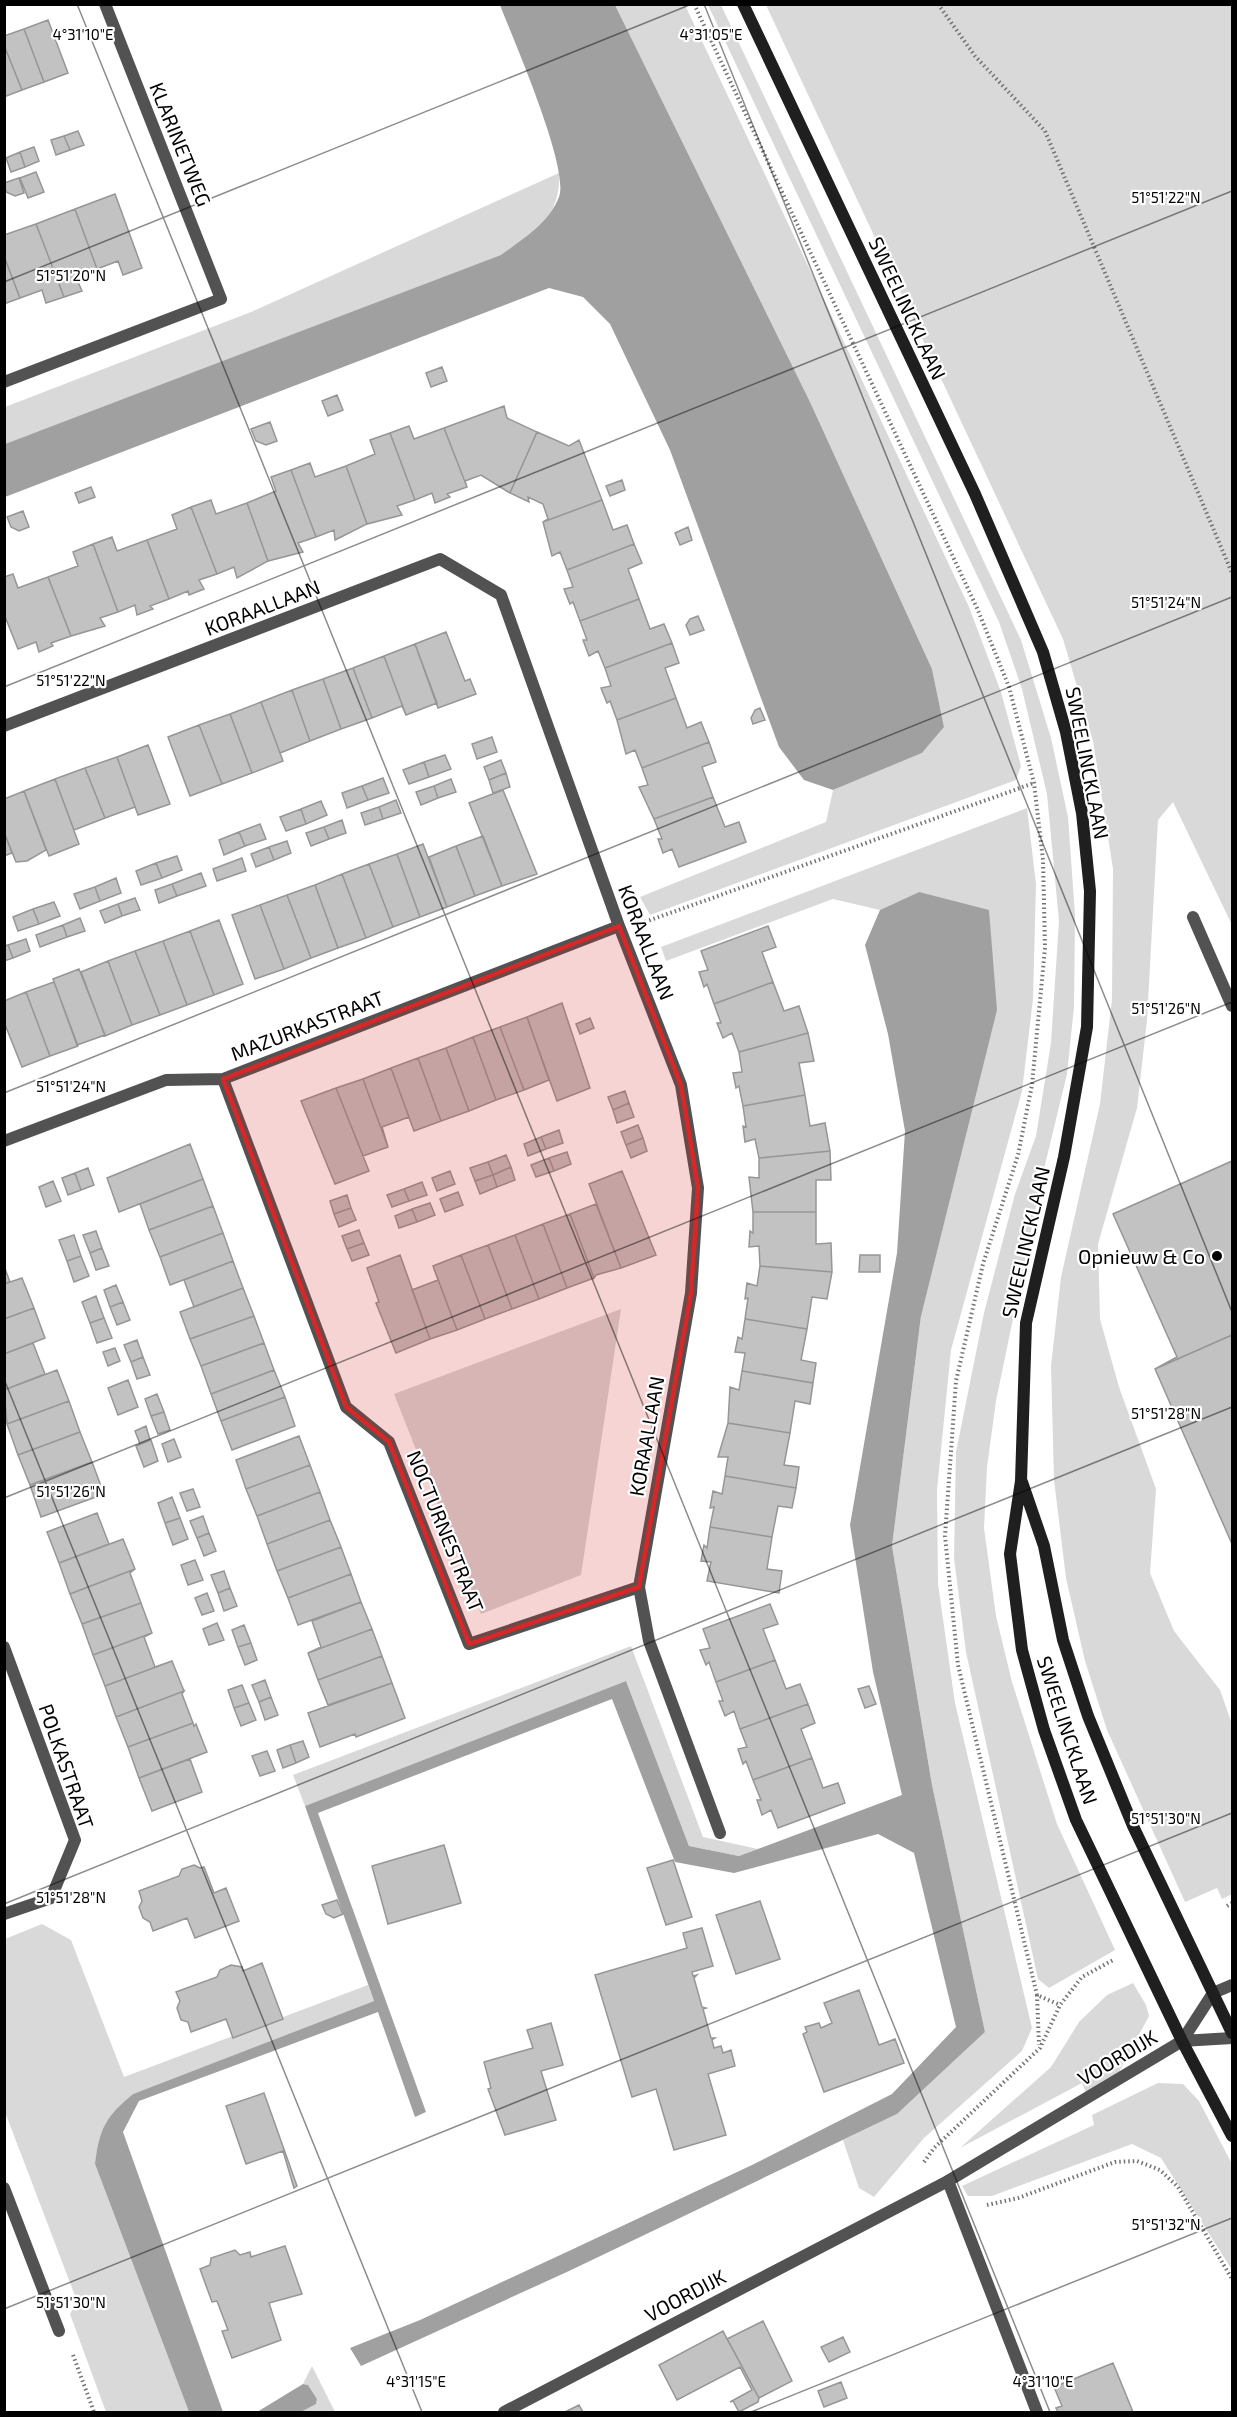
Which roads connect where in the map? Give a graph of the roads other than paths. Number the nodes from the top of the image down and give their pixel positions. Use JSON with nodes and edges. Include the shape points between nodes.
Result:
{"nodes":[{"id":1,"x":105,"y":4,"type":"edge"},
{"id":2,"x":743,"y":4,"type":"edge"},
{"id":3,"x":4,"y":382,"type":"edge"},
{"id":4,"x":4,"y":726,"type":"edge"},
{"id":5,"x":1193,"y":917,"type":"dead end"},
{"id":6,"x":620,"y":926,"type":"junction"},
{"id":7,"x":1233,"y":1006,"type":"edge"},
{"id":8,"x":223,"y":1079,"type":"junction"},
{"id":9,"x":4,"y":1141,"type":"edge"},
{"id":10,"x":1022,"y":1481,"type":"junction"},
{"id":11,"x":639,"y":1587,"type":"junction"},
{"id":12,"x":4,"y":1647,"type":"edge"},
{"id":13,"x":720,"y":1833,"type":"dead end"},
{"id":14,"x":4,"y":1914,"type":"edge"},
{"id":15,"x":1233,"y":1985,"type":"edge"},
{"id":16,"x":1213,"y":1994,"type":"junction"},
{"id":17,"x":1233,"y":2036,"type":"edge"},
{"id":18,"x":1182,"y":2041,"type":"junction"},
{"id":19,"x":1233,"y":2136,"type":"edge"},
{"id":20,"x":948,"y":2181,"type":"junction"},
{"id":21,"x":4,"y":2188,"type":"edge"},
{"id":22,"x":59,"y":2331,"type":"road end"},
{"id":23,"x":504,"y":2412,"type":"edge"},
{"id":24,"x":1037,"y":2412,"type":"edge"}],
"edges":[{"from":1,"to":3,"type":"street","name":"KLARINETWEG","via":[[221,298]]},
{"from":2,"to":10,"type":"main road","name":"SWEELINCKLAAN","via":[[975,494],[1043,651],[1066,732],[1082,813],[1090,891],[1087,1027],[1064,1157],[1026,1323]]},
{"from":4,"to":6,"type":"street","name":"KORAALLAAN","via":[[440,560],[501,595]]},
{"from":5,"to":7,"type":"street"},
{"from":6,"to":8,"type":"street","name":"MAZURKASTRAAT"},
{"from":6,"to":11,"type":"street","name":"KORAALLAAN","via":[[681,1085],[698,1188],[691,1293]]},
{"from":8,"to":9,"type":"street","name":"MAZURKASTRAAT","via":[[166,1080]]},
{"from":8,"to":11,"type":"street","name":"NOCTURNESTRAAT","via":[[346,1407],[389,1442],[469,1644]]},
{"from":10,"to":16,"type":"main road","name":"SWEELINCKLAAN","via":[[1044,1546],[1063,1640],[1088,1716],[1133,1826]]},
{"from":10,"to":18,"type":"main road","name":"SWEELINCKLAAN","via":[[1010,1554],[1022,1650],[1044,1731],[1076,1820]]},
{"from":11,"to":13,"type":"street","name":"KORAALLAAN","via":[[649,1641]]},
{"from":12,"to":14,"type":"street","name":"POLKASTRAAT","via":[[75,1840],[51,1898]]},
{"from":15,"to":16,"type":"street"},
{"from":16,"to":17,"type":"main road","name":"SWEELINCKLAAN"},
{"from":16,"to":18,"type":"street","name":"VOORDIJK"},
{"from":17,"to":18,"type":"street","name":"VOORDIJK"},
{"from":18,"to":19,"type":"main road","name":"SWEELINCKLAAN"},
{"from":18,"to":20,"type":"street","name":"VOORDIJK"},
{"from":20,"to":23,"type":"street","name":"VOORDIJK"},
{"from":20,"to":24,"type":"street"},
{"from":21,"to":22,"type":"street"}]}
